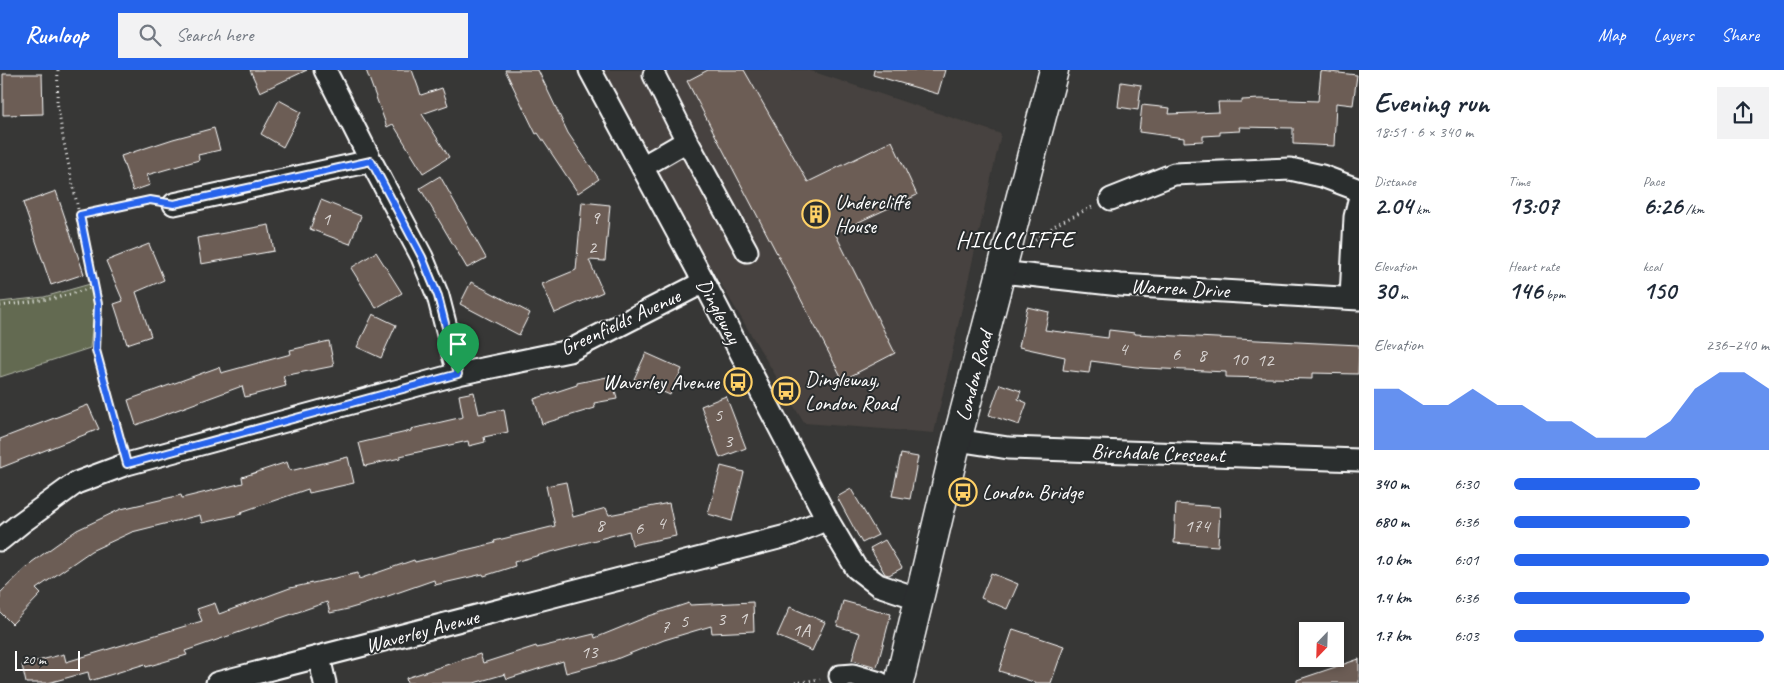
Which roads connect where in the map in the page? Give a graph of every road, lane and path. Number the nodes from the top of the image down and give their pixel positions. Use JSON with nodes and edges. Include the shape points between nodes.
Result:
{"nodes":[{"id":1,"x":58,"y":70,"type":"edge"},
{"id":2,"x":325,"y":70,"type":"edge"},
{"id":3,"x":590,"y":70,"type":"edge"},
{"id":4,"x":1054,"y":70,"type":"edge"},
{"id":5,"x":654,"y":75,"type":"dead end"},
{"id":6,"x":687,"y":141,"type":"junction"},
{"id":7,"x":371,"y":161,"type":"junction"},
{"id":8,"x":642,"y":167,"type":"junction"},
{"id":9,"x":1359,"y":190,"type":"edge"},
{"id":10,"x":1111,"y":199,"type":"joint"},
{"id":11,"x":1359,"y":201,"type":"edge"},
{"id":12,"x":174,"y":204,"type":"joint"},
{"id":13,"x":80,"y":215,"type":"junction"},
{"id":14,"x":1033,"y":244,"type":"dead end"},
{"id":15,"x":747,"y":251,"type":"dead end"},
{"id":16,"x":1001,"y":272,"type":"junction"},
{"id":17,"x":704,"y":282,"type":"junction"},
{"id":18,"x":95,"y":287,"type":"junction"},
{"id":19,"x":1355,"y":298,"type":"edge"},
{"id":20,"x":0,"y":306,"type":"edge"},
{"id":21,"x":458,"y":374,"type":"junction"},
{"id":22,"x":957,"y":440,"type":"junction"},
{"id":23,"x":1359,"y":460,"type":"edge"},
{"id":24,"x":127,"y":464,"type":"junction"},
{"id":25,"x":827,"y":519,"type":"junction"},
{"id":26,"x":0,"y":540,"type":"edge"},
{"id":27,"x":920,"y":600,"type":"junction"},
{"id":28,"x":318,"y":657,"type":"junction"},
{"id":29,"x":840,"y":676,"type":"dead end"},
{"id":30,"x":218,"y":683,"type":"edge"},
{"id":31,"x":325,"y":683,"type":"edge"},
{"id":32,"x":880,"y":683,"type":"edge"},
{"id":33,"x":899,"y":683,"type":"edge"}],
"edges":[{"from":1,"to":13,"type":"path","via":[[57,101]]},
{"from":2,"to":7,"type":"street"},
{"from":3,"to":8,"type":"street","name":"Dingleway"},
{"from":4,"to":16,"type":"highway","name":"London Road"},
{"from":5,"to":6,"type":"street"},
{"from":6,"to":8,"type":"street"},
{"from":6,"to":15,"type":"street"},
{"from":7,"to":12,"type":"street"},
{"from":7,"to":21,"type":"street","via":[[422,257],[438,296]]},
{"from":8,"to":17,"type":"street","name":"Dingleway"},
{"from":9,"to":10,"type":"street","via":[[1322,176],[1290,169],[1174,174]]},
{"from":10,"to":14,"type":"path","via":[[1057,224]]},
{"from":11,"to":19,"type":"street","via":[[1355,217]]},
{"from":12,"to":13,"type":"path","via":[[150,200]]},
{"from":13,"to":18,"type":"path"},
{"from":16,"to":19,"type":"street","name":"Warren Drive","via":[[1120,285]]},
{"from":16,"to":22,"type":"highway","name":"London Road"},
{"from":17,"to":21,"type":"street","name":"Greenfields Avenue","via":[[569,350]]},
{"from":17,"to":25,"type":"street","name":"Dingleway"},
{"from":18,"to":20,"type":"path","via":[[56,298]]},
{"from":18,"to":24,"type":"path","via":[[98,304],[96,350]]},
{"from":21,"to":24,"type":"street","name":"Greenfields Avenue"},
{"from":22,"to":23,"type":"street","name":"Birchdale Crescent","via":[[1008,448]]},
{"from":22,"to":27,"type":"highway","name":"London Road"},
{"from":24,"to":26,"type":"street","name":"Greenfields Avenue","via":[[76,483]]},
{"from":25,"to":27,"type":"street","name":"Dingleway","via":[[856,568],[878,585]]},
{"from":25,"to":28,"type":"street","name":"Waverley Avenue","via":[[790,534]]},
{"from":27,"to":33,"type":"highway","name":"London Road"},
{"from":28,"to":30,"type":"street","name":"Waverley Avenue"},
{"from":28,"to":31,"type":"street"},
{"from":29,"to":32,"type":"street","via":[[853,675]]}]}
